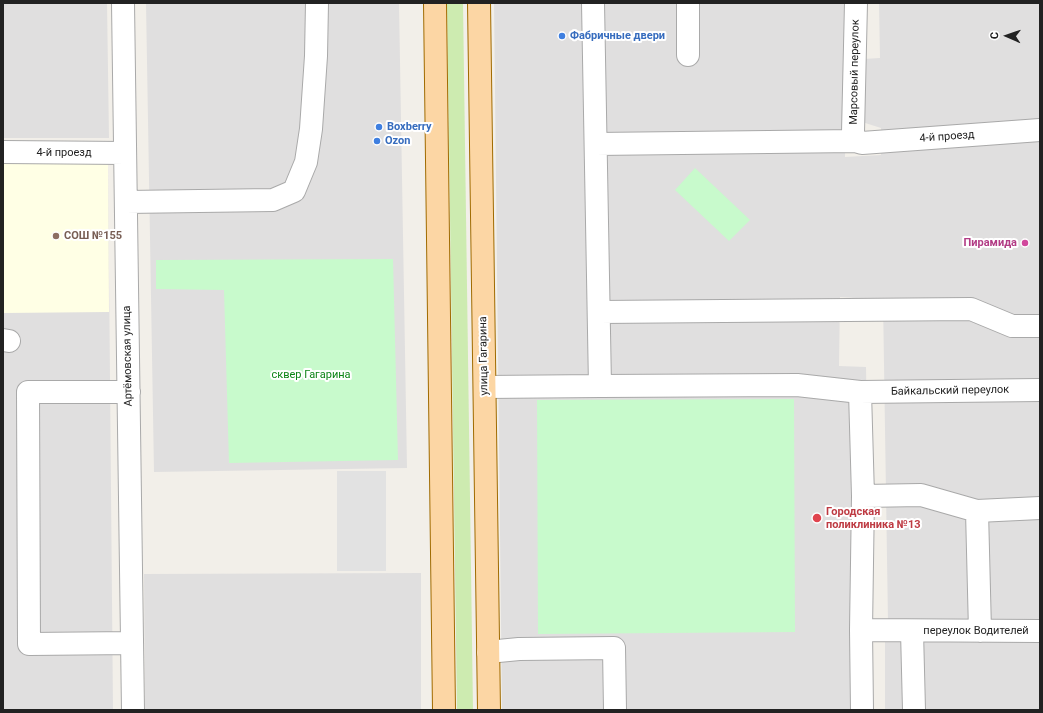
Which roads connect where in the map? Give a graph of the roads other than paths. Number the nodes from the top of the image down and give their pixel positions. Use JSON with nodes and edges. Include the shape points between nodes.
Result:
{"nodes":[{"id":1,"x":124,"y":3,"type":"edge"},
{"id":2,"x":317,"y":3,"type":"edge"},
{"id":3,"x":435,"y":3,"type":"edge"},
{"id":4,"x":479,"y":3,"type":"edge"},
{"id":5,"x":593,"y":3,"type":"edge"},
{"id":6,"x":688,"y":3,"type":"edge"},
{"id":7,"x":856,"y":3,"type":"edge"},
{"id":8,"x":688,"y":55,"type":"dead end"},
{"id":9,"x":1040,"y":130,"type":"edge"},
{"id":10,"x":855,"y":140,"type":"junction"},
{"id":11,"x":596,"y":144,"type":"junction"},
{"id":12,"x":3,"y":152,"type":"edge"},
{"id":13,"x":125,"y":153,"type":"junction"},
{"id":14,"x":126,"y":202,"type":"junction"},
{"id":15,"x":600,"y":312,"type":"junction"},
{"id":16,"x":1040,"y":326,"type":"edge"},
{"id":17,"x":600,"y":386,"type":"junction"},
{"id":18,"x":484,"y":387,"type":"junction"},
{"id":19,"x":1040,"y":390,"type":"edge"},
{"id":20,"x":129,"y":392,"type":"junction"},
{"id":21,"x":860,"y":392,"type":"junction"},
{"id":22,"x":863,"y":496,"type":"junction"},
{"id":23,"x":1040,"y":508,"type":"edge"},
{"id":24,"x":977,"y":512,"type":"junction"},
{"id":25,"x":861,"y":630,"type":"junction"},
{"id":26,"x":912,"y":631,"type":"junction"},
{"id":27,"x":980,"y":631,"type":"junction"},
{"id":28,"x":1040,"y":631,"type":"edge"},
{"id":29,"x":132,"y":643,"type":"junction"},
{"id":30,"x":488,"y":652,"type":"junction"},
{"id":31,"x":133,"y":710,"type":"edge"},
{"id":32,"x":444,"y":710,"type":"edge"},
{"id":33,"x":489,"y":710,"type":"edge"},
{"id":34,"x":615,"y":710,"type":"edge"},
{"id":35,"x":862,"y":710,"type":"edge"},
{"id":36,"x":914,"y":710,"type":"edge"}],
"edges":[{"from":1,"to":13,"type":"street","name":"Артёмовская улица"},
{"from":2,"to":14,"type":"street","via":[[310,135],[306,162],[294,190],[273,200]]},
{"from":3,"to":32,"type":"main road"},
{"from":4,"to":18,"type":"main road","name":"улица Гагарина"},
{"from":5,"to":11,"type":"street"},
{"from":6,"to":8,"type":"street"},
{"from":7,"to":10,"type":"street","name":"Марсовый переулок","via":[[853,132]]},
{"from":9,"to":10,"type":"street","name":"4-й проезд","via":[[862,143]]},
{"from":10,"to":11,"type":"street","name":"4-й проезд"},
{"from":11,"to":15,"type":"street"},
{"from":12,"to":13,"type":"street","name":"4-й проезд"},
{"from":13,"to":14,"type":"street","name":"Артёмовская улица"},
{"from":14,"to":20,"type":"street","name":"Артёмовская улица"},
{"from":15,"to":16,"type":"street","via":[[971,309],[1012,326]]},
{"from":15,"to":17,"type":"street"},
{"from":17,"to":18,"type":"street","name":"Байкальский переулок"},
{"from":17,"to":21,"type":"street","name":"Байкальский переулок","via":[[797,385]]},
{"from":18,"to":30,"type":"main road","name":"улица Гагарина"},
{"from":19,"to":21,"type":"street","name":"Байкальский переулок"},
{"from":20,"to":29,"type":"street","name":"Артёмовская улица"},
{"from":20,"to":29,"type":"street","via":[[28,392],[29,644]]},
{"from":21,"to":22,"type":"street"},
{"from":22,"to":24,"type":"street","via":[[921,495]]},
{"from":22,"to":25,"type":"street"},
{"from":23,"to":24,"type":"street"},
{"from":24,"to":27,"type":"street"},
{"from":25,"to":26,"type":"street","name":"переулок Водителей"},
{"from":25,"to":35,"type":"street"},
{"from":26,"to":27,"type":"street","name":"переулок Водителей"},
{"from":26,"to":36,"type":"street"},
{"from":27,"to":28,"type":"street","name":"переулок Водителей"},
{"from":29,"to":31,"type":"street","name":"Артёмовская улица"},
{"from":30,"to":33,"type":"main road","name":"улица Гагарина"},
{"from":30,"to":34,"type":"street","via":[[519,649],[614,648]]}]}
